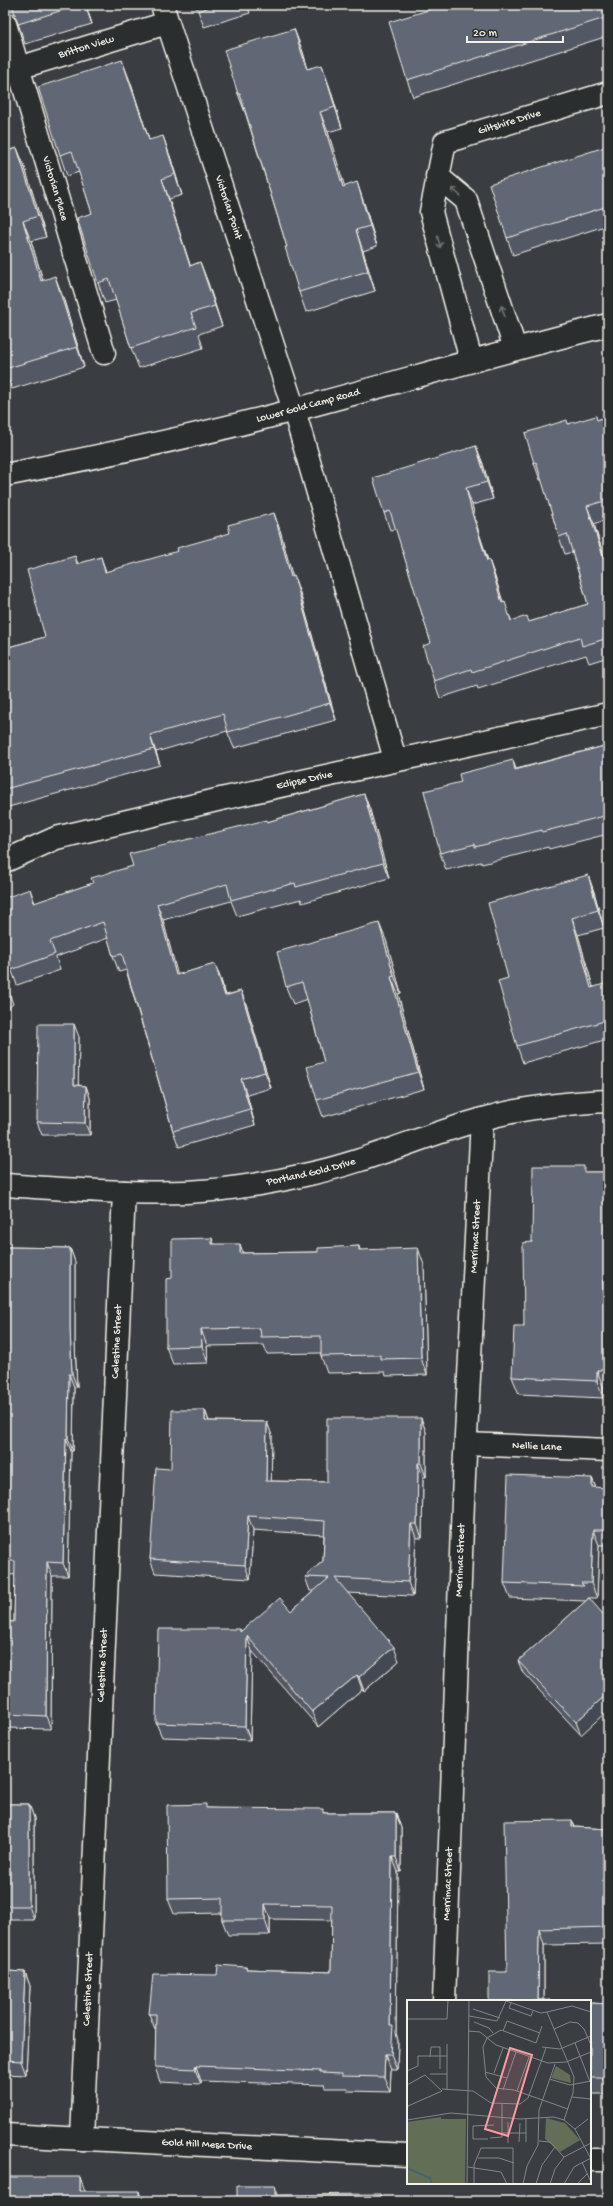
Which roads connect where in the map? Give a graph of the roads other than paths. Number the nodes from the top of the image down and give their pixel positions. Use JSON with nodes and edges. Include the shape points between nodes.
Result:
{"nodes":[{"id":1,"x":164,"y":14,"type":"edge"},
{"id":2,"x":5,"y":24,"type":"edge"},
{"id":3,"x":12,"y":70,"type":"edge"},
{"id":4,"x":608,"y":93,"type":"edge"},
{"id":5,"x":437,"y":176,"type":"junction"},
{"id":6,"x":608,"y":325,"type":"edge"},
{"id":7,"x":515,"y":348,"type":"junction"},
{"id":8,"x":104,"y":353,"type":"dead end"},
{"id":9,"x":472,"y":360,"type":"junction"},
{"id":10,"x":294,"y":410,"type":"junction"},
{"id":11,"x":5,"y":475,"type":"edge"},
{"id":12,"x":608,"y":714,"type":"edge"},
{"id":13,"x":395,"y":759,"type":"junction"},
{"id":14,"x":5,"y":861,"type":"edge"},
{"id":15,"x":608,"y":1101,"type":"edge"},
{"id":16,"x":482,"y":1119,"type":"junction"},
{"id":17,"x":5,"y":1185,"type":"edge"},
{"id":18,"x":124,"y":1192,"type":"junction"},
{"id":19,"x":466,"y":1444,"type":"junction"},
{"id":20,"x":608,"y":1450,"type":"edge"},
{"id":21,"x":444,"y":2000,"type":"edge"},
{"id":22,"x":5,"y":2135,"type":"edge"},
{"id":23,"x":82,"y":2139,"type":"junction"},
{"id":24,"x":407,"y":2155,"type":"edge"},
{"id":25,"x":591,"y":2160,"type":"edge"},
{"id":26,"x":608,"y":2160,"type":"edge"}],
"edges":[{"from":1,"to":3,"type":"street","name":"Britton View"},
{"from":1,"to":10,"type":"street","name":"Victorian Point"},
{"from":2,"to":3,"type":"street","name":"Victorian Place"},
{"from":3,"to":8,"type":"street","name":"Victorian Place"},
{"from":4,"to":5,"type":"street","name":"Giltshire Drive","via":[[445,142]]},
{"from":7,"to":5,"type":"street","one_way":true,"via":[[466,200]]},
{"from":5,"to":9,"type":"street","name":"Giltshire Drive","one_way":true,"via":[[431,212]]},
{"from":6,"to":7,"type":"street","name":"Lower Gold Camp Road"},
{"from":7,"to":9,"type":"street","name":"Lower Gold Camp Road"},
{"from":9,"to":10,"type":"street","name":"Lower Gold Camp Road"},
{"from":10,"to":11,"type":"street","name":"Lower Gold Camp Road","via":[[158,445]]},
{"from":10,"to":13,"type":"street","name":"Victorian Point"},
{"from":12,"to":13,"type":"street","name":"Eclipse Drive"},
{"from":13,"to":14,"type":"street","name":"Eclipse Drive","via":[[56,838]]},
{"from":15,"to":16,"type":"street","name":"Portland Gold Drive","via":[[532,1107]]},
{"from":16,"to":18,"type":"street","name":"Portland Gold Drive","via":[[374,1156],[310,1174],[257,1184],[188,1192]]},
{"from":16,"to":19,"type":"street","name":"Merrimac Street"},
{"from":17,"to":18,"type":"street","name":"Portland Gold Drive"},
{"from":18,"to":23,"type":"street","name":"Celestine Street"},
{"from":19,"to":20,"type":"street","name":"Nellie Lane"},
{"from":19,"to":21,"type":"street","name":"Merrimac Street"},
{"from":22,"to":23,"type":"street","name":"Gold Hill Mesa Drive"},
{"from":23,"to":24,"type":"street","name":"Gold Hill Mesa Drive"},
{"from":25,"to":26,"type":"street"}]}
